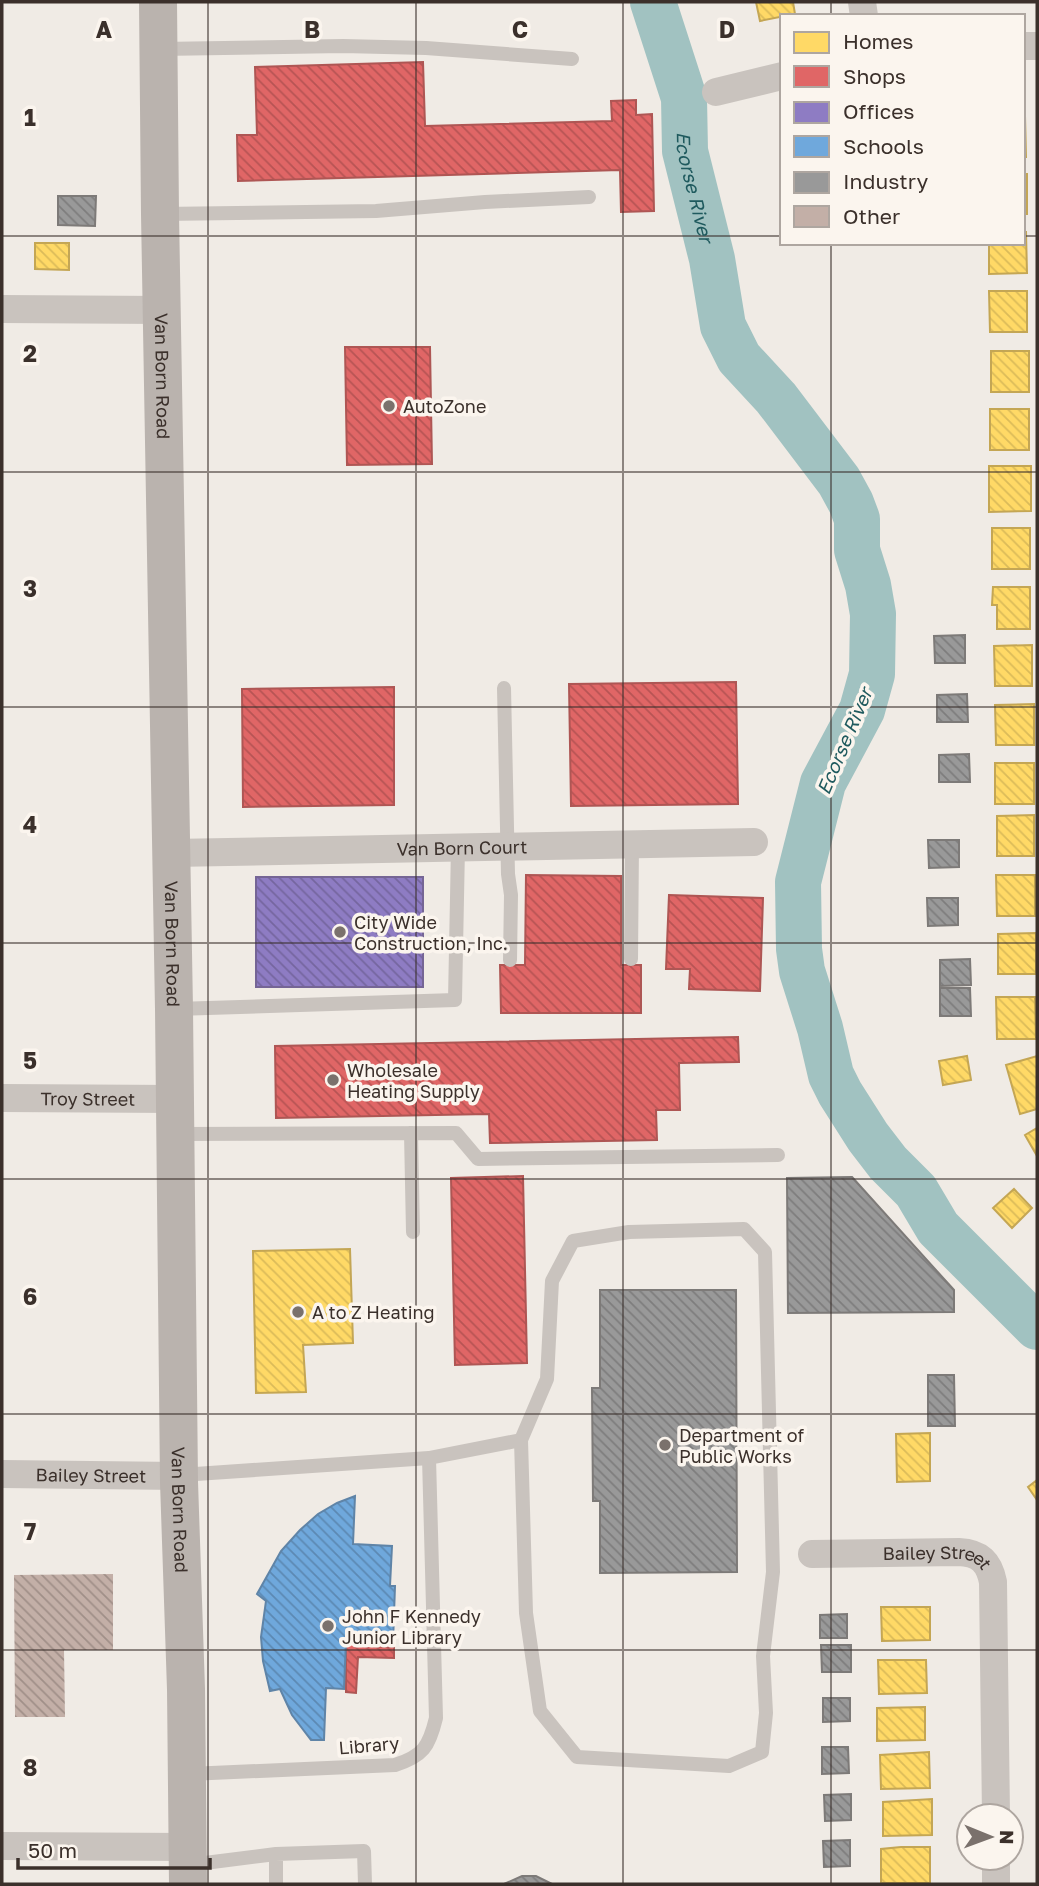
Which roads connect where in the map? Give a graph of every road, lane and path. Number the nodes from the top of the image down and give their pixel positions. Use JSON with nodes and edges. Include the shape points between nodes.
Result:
{"nodes":[{"id":1,"x":158,"y":2,"type":"edge"},
{"id":2,"x":158,"y":49,"type":"junction"},
{"id":3,"x":572,"y":59,"type":"dead end"},
{"id":4,"x":780,"y":76,"type":"edge"},
{"id":5,"x":716,"y":92,"type":"dead end"},
{"id":6,"x":589,"y":197,"type":"dead end"},
{"id":7,"x":160,"y":214,"type":"junction"},
{"id":8,"x":2,"y":309,"type":"edge"},
{"id":9,"x":162,"y":310,"type":"junction"},
{"id":10,"x":505,"y":688,"type":"dead end"},
{"id":11,"x":754,"y":842,"type":"dead end"},
{"id":12,"x":632,"y":844,"type":"junction"},
{"id":13,"x":458,"y":846,"type":"junction"},
{"id":14,"x":507,"y":846,"type":"junction"},
{"id":15,"x":172,"y":853,"type":"junction"},
{"id":16,"x":510,"y":960,"type":"dead end"},
{"id":17,"x":631,"y":960,"type":"dead end"},
{"id":18,"x":174,"y":1009,"type":"junction"},
{"id":19,"x":2,"y":1098,"type":"edge"},
{"id":20,"x":176,"y":1117,"type":"junction"},
{"id":21,"x":411,"y":1133,"type":"junction"},
{"id":22,"x":778,"y":1154,"type":"dead end"},
{"id":23,"x":414,"y":1232,"type":"dead end"},
{"id":24,"x":521,"y":1440,"type":"junction"},
{"id":25,"x":429,"y":1458,"type":"junction"},
{"id":26,"x":2,"y":1474,"type":"edge"},
{"id":27,"x":180,"y":1476,"type":"junction"},
{"id":28,"x":812,"y":1555,"type":"dead end"},
{"id":29,"x":187,"y":1774,"type":"junction"},
{"id":30,"x":996,"y":1802,"type":"edge"},
{"id":31,"x":2,"y":1846,"type":"edge"},
{"id":32,"x":276,"y":1854,"type":"junction"},
{"id":33,"x":188,"y":1866,"type":"edge"},
{"id":34,"x":276,"y":1884,"type":"edge"},
{"id":35,"x":365,"y":1884,"type":"edge"}],
"edges":[{"from":1,"to":2,"type":"main road","name":"Van Born Road"},
{"from":2,"to":3,"type":"lane","via":[[426,48]]},
{"from":2,"to":7,"type":"main road","name":"Van Born Road"},
{"from":4,"to":5,"type":"street"},
{"from":6,"to":7,"type":"lane","via":[[376,211]]},
{"from":7,"to":9,"type":"main road","name":"Van Born Road"},
{"from":8,"to":9,"type":"street"},
{"from":9,"to":15,"type":"main road","name":"Van Born Road"},
{"from":10,"to":14,"type":"lane"},
{"from":11,"to":12,"type":"street","name":"Van Born Court"},
{"from":12,"to":14,"type":"street","name":"Van Born Court"},
{"from":12,"to":17,"type":"lane"},
{"from":13,"to":14,"type":"street","name":"Van Born Court"},
{"from":13,"to":15,"type":"street","name":"Van Born Court"},
{"from":13,"to":18,"type":"lane","via":[[455,1000]]},
{"from":14,"to":16,"type":"lane"},
{"from":15,"to":18,"type":"main road","name":"Van Born Road"},
{"from":18,"to":20,"type":"main road","name":"Van Born Road"},
{"from":19,"to":20,"type":"street","name":"Troy Street"},
{"from":20,"to":21,"type":"lane"},
{"from":20,"to":27,"type":"main road","name":"Van Born Road"},
{"from":21,"to":22,"type":"lane","via":[[456,1133],[478,1159]]},
{"from":21,"to":23,"type":"lane"},
{"from":24,"to":24,"type":"lane","via":[[547,1379],[552,1281],[573,1241],[629,1232],[744,1230],[765,1252],[773,1572],[764,1656],[762,1752],[729,1766],[577,1757],[540,1711],[526,1613]]},
{"from":24,"to":25,"type":"lane"},
{"from":25,"to":27,"type":"lane"},
{"from":25,"to":29,"type":"lane","name":"Library","via":[[436,1718],[432,1736],[416,1759],[395,1765]]},
{"from":26,"to":27,"type":"street","name":"Bailey Street"},
{"from":27,"to":29,"type":"main road","name":"Van Born Road"},
{"from":28,"to":30,"type":"street","name":"Bailey Street","via":[[959,1552],[985,1561],[993,1582]]},
{"from":29,"to":33,"type":"main road","name":"Van Born Road"},
{"from":31,"to":33,"type":"street"},
{"from":32,"to":33,"type":"lane"},
{"from":32,"to":34,"type":"lane"},
{"from":32,"to":35,"type":"lane","via":[[365,1851]]}]}
